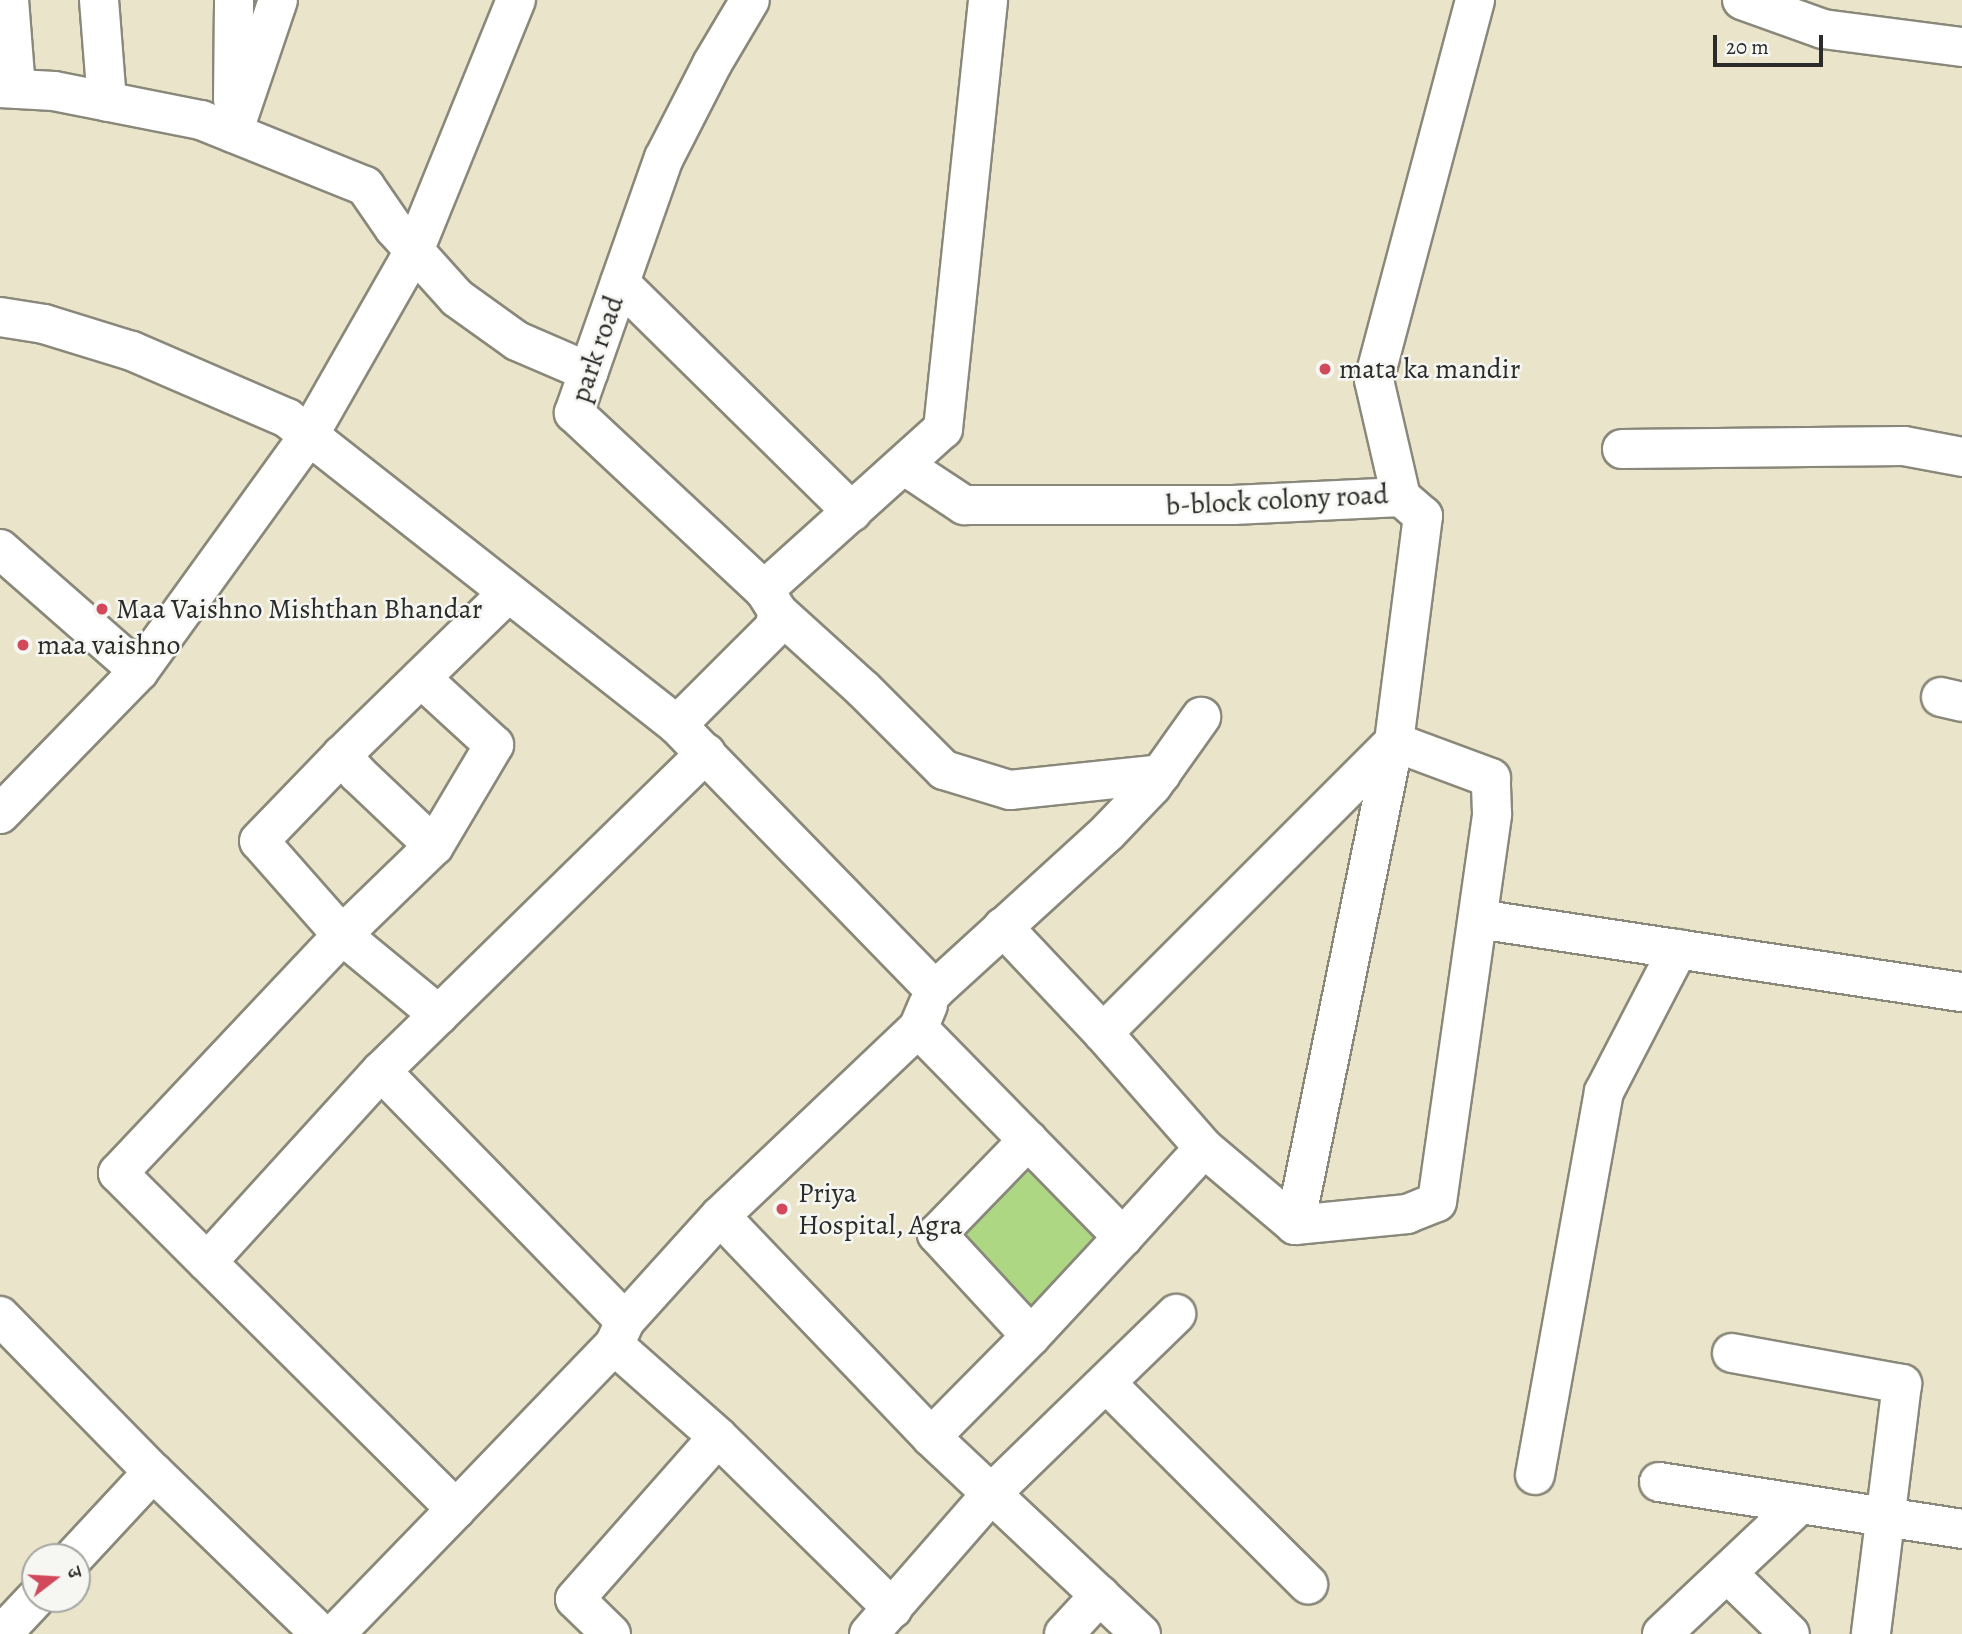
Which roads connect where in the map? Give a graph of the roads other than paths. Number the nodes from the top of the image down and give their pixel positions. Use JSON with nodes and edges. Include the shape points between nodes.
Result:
{"nodes":[{"id":1,"x":9,"y":0,"type":"edge"},
{"id":2,"x":99,"y":0,"type":"edge"},
{"id":3,"x":234,"y":0,"type":"edge"},
{"id":4,"x":278,"y":0,"type":"edge"},
{"id":5,"x":516,"y":0,"type":"edge"},
{"id":6,"x":750,"y":0,"type":"edge"},
{"id":7,"x":988,"y":0,"type":"edge"},
{"id":8,"x":1475,"y":0,"type":"edge"},
{"id":9,"x":1742,"y":0,"type":"edge"},
{"id":10,"x":1962,"y":47,"type":"edge"},
{"id":11,"x":8,"y":88,"type":"edge"},
{"id":12,"x":107,"y":102,"type":"junction"},
{"id":13,"x":233,"y":133,"type":"junction"},
{"id":14,"x":414,"y":251,"type":"junction"},
{"id":15,"x":620,"y":283,"type":"junction"},
{"id":16,"x":0,"y":317,"type":"edge"},
{"id":17,"x":589,"y":372,"type":"junction"},
{"id":18,"x":309,"y":435,"type":"junction"},
{"id":19,"x":1622,"y":449,"type":"dead end"},
{"id":20,"x":1962,"y":457,"type":"edge"},
{"id":21,"x":905,"y":466,"type":"junction"},
{"id":22,"x":1401,"y":497,"type":"junction"},
{"id":23,"x":852,"y":513,"type":"junction"},
{"id":24,"x":0,"y":549,"type":"edge"},
{"id":25,"x":508,"y":593,"type":"junction"},
{"id":26,"x":771,"y":601,"type":"junction"},
{"id":27,"x":139,"y":671,"type":"junction"},
{"id":28,"x":421,"y":678,"type":"junction"},
{"id":29,"x":1201,"y":717,"type":"dead end"},
{"id":30,"x":677,"y":725,"type":"junction"},
{"id":31,"x":1394,"y":742,"type":"junction"},
{"id":32,"x":706,"y":753,"type":"junction"},
{"id":33,"x":342,"y":755,"type":"junction"},
{"id":34,"x":1161,"y":774,"type":"junction"},
{"id":35,"x":0,"y":814,"type":"edge"},
{"id":36,"x":434,"y":846,"type":"junction"},
{"id":37,"x":1478,"y":919,"type":"junction"},
{"id":38,"x":1003,"y":927,"type":"junction"},
{"id":39,"x":342,"y":935,"type":"junction"},
{"id":40,"x":1678,"y":949,"type":"junction"},
{"id":41,"x":935,"y":990,"type":"junction"},
{"id":42,"x":1962,"y":992,"type":"edge"},
{"id":43,"x":439,"y":1014,"type":"junction"},
{"id":44,"x":918,"y":1028,"type":"junction"},
{"id":45,"x":1103,"y":1033,"type":"junction"},
{"id":46,"x":381,"y":1071,"type":"junction"},
{"id":47,"x":1028,"y":1140,"type":"junction"},
{"id":48,"x":1204,"y":1148,"type":"junction"},
{"id":49,"x":720,"y":1216,"type":"junction"},
{"id":50,"x":1295,"y":1225,"type":"junction"},
{"id":51,"x":1124,"y":1237,"type":"junction"},
{"id":52,"x":207,"y":1262,"type":"junction"},
{"id":53,"x":1176,"y":1314,"type":"dead end"},
{"id":54,"x":0,"y":1316,"type":"edge"},
{"id":55,"x":619,"y":1333,"type":"junction"},
{"id":56,"x":1031,"y":1336,"type":"junction"},
{"id":57,"x":1732,"y":1353,"type":"dead end"},
{"id":58,"x":1107,"y":1384,"type":"junction"},
{"id":59,"x":718,"y":1437,"type":"junction"},
{"id":60,"x":931,"y":1437,"type":"junction"},
{"id":61,"x":153,"y":1472,"type":"junction"},
{"id":62,"x":1535,"y":1475,"type":"dead end"},
{"id":63,"x":1660,"y":1482,"type":"dead end"},
{"id":64,"x":992,"y":1493,"type":"junction"},
{"id":65,"x":1800,"y":1504,"type":"junction"},
{"id":66,"x":456,"y":1509,"type":"junction"},
{"id":67,"x":1886,"y":1517,"type":"junction"},
{"id":68,"x":1962,"y":1529,"type":"edge"},
{"id":69,"x":87,"y":1543,"type":"edge"},
{"id":70,"x":1728,"y":1574,"type":"junction"},
{"id":71,"x":1308,"y":1584,"type":"dead end"},
{"id":72,"x":1100,"y":1595,"type":"junction"},
{"id":73,"x":22,"y":1613,"type":"edge"},
{"id":74,"x":881,"y":1622,"type":"edge"},
{"id":75,"x":2,"y":1634,"type":"edge"},
{"id":76,"x":321,"y":1634,"type":"edge"},
{"id":77,"x":335,"y":1634,"type":"edge"},
{"id":78,"x":611,"y":1634,"type":"edge"},
{"id":79,"x":1064,"y":1634,"type":"edge"},
{"id":80,"x":1141,"y":1634,"type":"edge"},
{"id":81,"x":1662,"y":1634,"type":"edge"},
{"id":82,"x":1790,"y":1634,"type":"edge"},
{"id":83,"x":1871,"y":1634,"type":"edge"}],
"edges":[{"from":1,"to":11,"type":"street"},
{"from":2,"to":12,"type":"street"},
{"from":3,"to":13,"type":"street"},
{"from":4,"to":13,"type":"street"},
{"from":5,"to":14,"type":"street"},
{"from":6,"to":15,"type":"street","name":"park road","via":[[664,158]]},
{"from":7,"to":21,"type":"street","via":[[943,429]]},
{"from":8,"to":22,"type":"street","name":"b-block colony road","via":[[1374,380]]},
{"from":9,"to":10,"type":"street","via":[[1823,29]]},
{"from":11,"to":12,"type":"street"},
{"from":12,"to":13,"type":"street","via":[[201,120]]},
{"from":13,"to":14,"type":"street","via":[[365,186]]},
{"from":14,"to":17,"type":"street","via":[[457,298],[517,341]]},
{"from":14,"to":18,"type":"street"},
{"from":15,"to":17,"type":"street","name":"park road"},
{"from":15,"to":23,"type":"street"},
{"from":16,"to":18,"type":"street","via":[[44,324],[132,351],[287,418]]},
{"from":17,"to":26,"type":"street","name":"park road","via":[[574,413]]},
{"from":18,"to":25,"type":"street"},
{"from":18,"to":27,"type":"street"},
{"from":19,"to":20,"type":"street","via":[[1905,446]]},
{"from":21,"to":22,"type":"street","name":"b-block colony road","via":[[964,505],[1233,505]]},
{"from":21,"to":23,"type":"street"},
{"from":22,"to":31,"type":"street","via":[[1423,516]]},
{"from":23,"to":26,"type":"street"},
{"from":24,"to":27,"type":"street"},
{"from":25,"to":28,"type":"street"},
{"from":25,"to":30,"type":"street"},
{"from":26,"to":30,"type":"street","via":[[774,628]]},
{"from":26,"to":34,"type":"street","via":[[944,770],[1010,790]]},
{"from":27,"to":35,"type":"street"},
{"from":28,"to":33,"type":"street"},
{"from":28,"to":36,"type":"street","via":[[495,745]]},
{"from":29,"to":34,"type":"street"},
{"from":30,"to":32,"type":"street"},
{"from":31,"to":37,"type":"street","via":[[1491,778],[1492,814]]},
{"from":31,"to":45,"type":"street"},
{"from":31,"to":50,"type":"street"},
{"from":32,"to":41,"type":"street"},
{"from":32,"to":43,"type":"street"},
{"from":33,"to":36,"type":"street"},
{"from":33,"to":39,"type":"street","via":[[259,841]]},
{"from":34,"to":38,"type":"street","via":[[1108,832]]},
{"from":36,"to":39,"type":"street"},
{"from":37,"to":40,"type":"street"},
{"from":37,"to":50,"type":"street","via":[[1437,1202],[1408,1214]]},
{"from":38,"to":41,"type":"street"},
{"from":38,"to":45,"type":"street"},
{"from":39,"to":43,"type":"street"},
{"from":39,"to":52,"type":"street","via":[[118,1173]]},
{"from":40,"to":42,"type":"street"},
{"from":40,"to":62,"type":"street","via":[[1604,1092]]},
{"from":41,"to":44,"type":"street"},
{"from":43,"to":46,"type":"street"},
{"from":44,"to":47,"type":"street"},
{"from":44,"to":49,"type":"street"},
{"from":45,"to":48,"type":"street"},
{"from":46,"to":52,"type":"street"},
{"from":46,"to":55,"type":"street"},
{"from":47,"to":51,"type":"street"},
{"from":47,"to":56,"type":"street","via":[[937,1234]]},
{"from":48,"to":50,"type":"street"},
{"from":48,"to":51,"type":"street"},
{"from":49,"to":55,"type":"street"},
{"from":49,"to":60,"type":"street"},
{"from":51,"to":56,"type":"street"},
{"from":52,"to":66,"type":"street"},
{"from":53,"to":58,"type":"street"},
{"from":54,"to":61,"type":"street"},
{"from":55,"to":59,"type":"street"},
{"from":55,"to":66,"type":"street"},
{"from":56,"to":60,"type":"street"},
{"from":57,"to":67,"type":"street","via":[[1902,1384]]},
{"from":58,"to":64,"type":"street"},
{"from":58,"to":71,"type":"street"},
{"from":59,"to":74,"type":"street"},
{"from":59,"to":78,"type":"street","via":[[575,1599]]},
{"from":60,"to":64,"type":"street"},
{"from":61,"to":69,"type":"street"},
{"from":61,"to":76,"type":"street"},
{"from":63,"to":65,"type":"street"},
{"from":64,"to":72,"type":"street"},
{"from":64,"to":74,"type":"street"},
{"from":65,"to":67,"type":"street"},
{"from":65,"to":70,"type":"street"},
{"from":66,"to":77,"type":"street"},
{"from":67,"to":68,"type":"street"},
{"from":67,"to":83,"type":"street"},
{"from":70,"to":81,"type":"street"},
{"from":70,"to":82,"type":"street"},
{"from":72,"to":79,"type":"street"},
{"from":72,"to":80,"type":"street"},
{"from":73,"to":75,"type":"street"}]}
